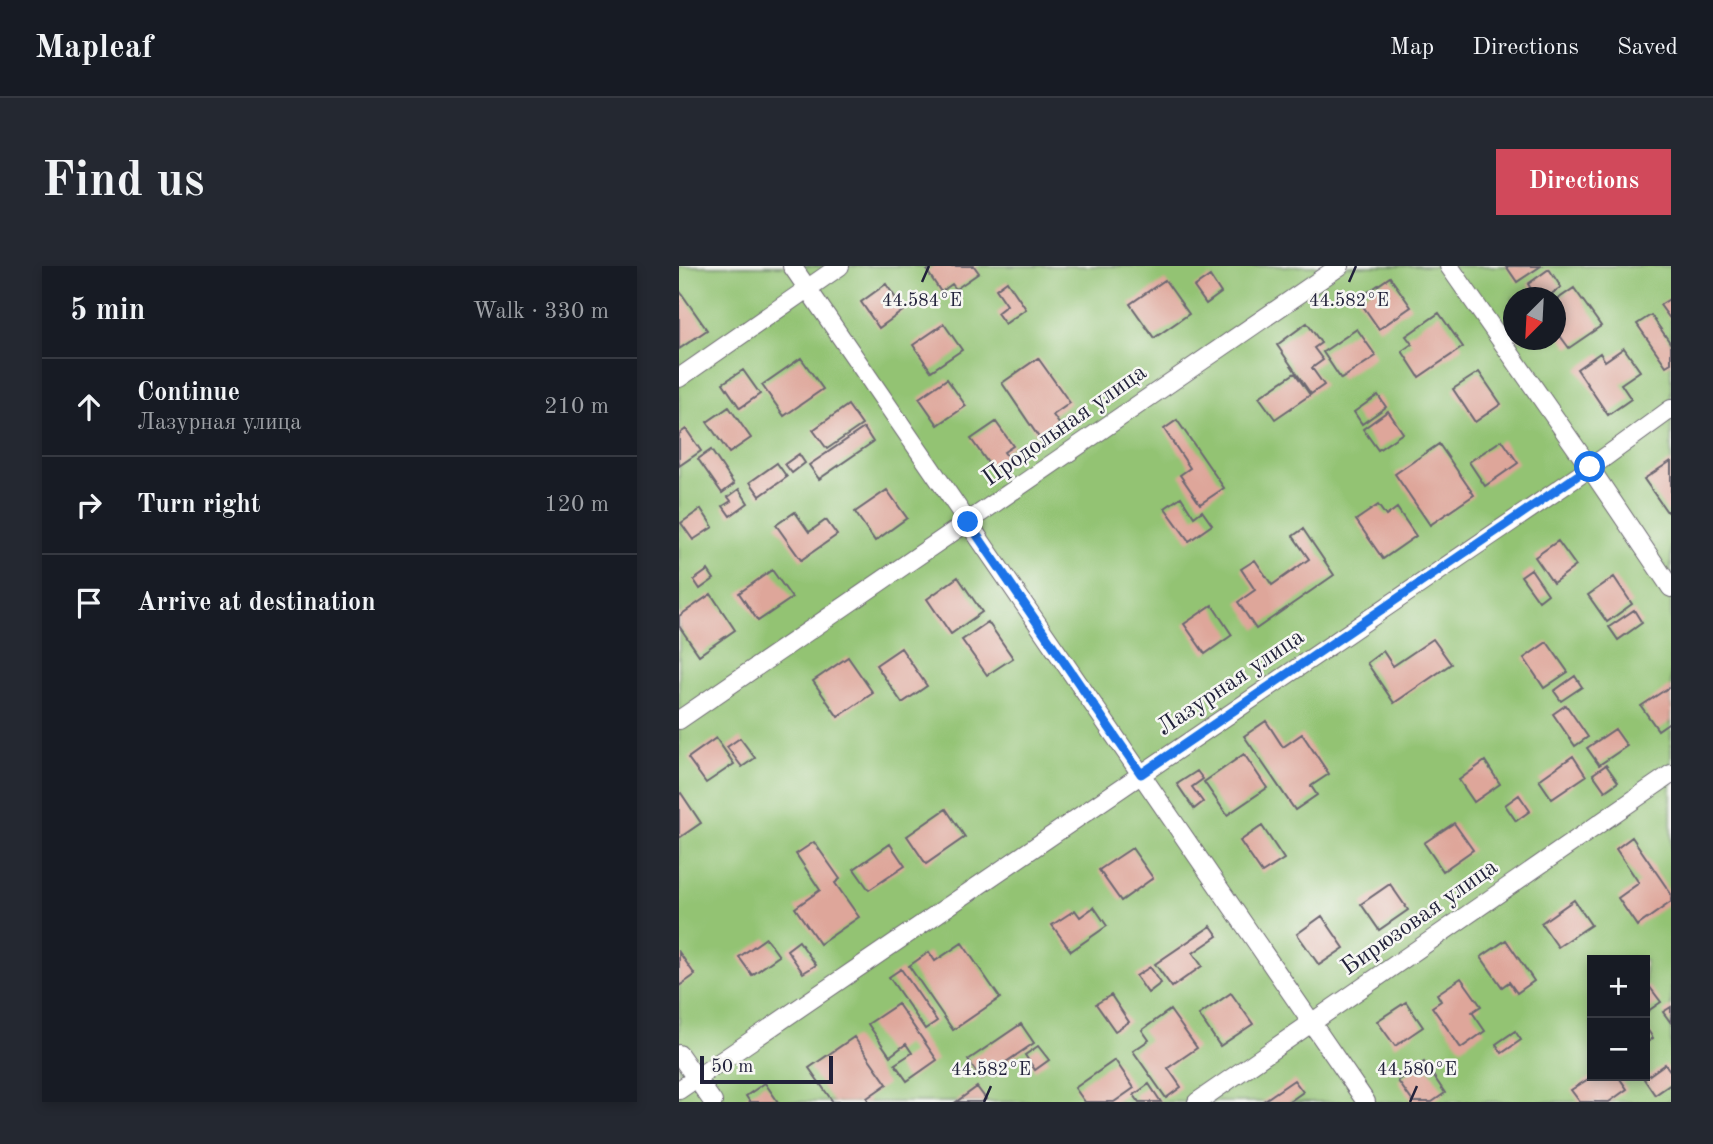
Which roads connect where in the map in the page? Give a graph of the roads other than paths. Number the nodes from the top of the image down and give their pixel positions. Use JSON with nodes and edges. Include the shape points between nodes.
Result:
{"nodes":[{"id":1,"x":792,"y":266,"type":"edge"},
{"id":2,"x":840,"y":266,"type":"edge"},
{"id":3,"x":1340,"y":266,"type":"edge"},
{"id":4,"x":1449,"y":266,"type":"edge"},
{"id":5,"x":807,"y":288,"type":"junction"},
{"id":6,"x":679,"y":378,"type":"edge"},
{"id":7,"x":1671,"y":409,"type":"edge"},
{"id":8,"x":1590,"y":467,"type":"junction"},
{"id":9,"x":968,"y":522,"type":"junction"},
{"id":10,"x":1671,"y":588,"type":"edge"},
{"id":11,"x":679,"y":720,"type":"edge"},
{"id":12,"x":1141,"y":774,"type":"junction"},
{"id":13,"x":1671,"y":774,"type":"edge"},
{"id":14,"x":1310,"y":1023,"type":"junction"},
{"id":15,"x":679,"y":1054,"type":"edge"},
{"id":16,"x":695,"y":1078,"type":"junction"},
{"id":17,"x":679,"y":1090,"type":"edge"},
{"id":18,"x":713,"y":1102,"type":"edge"},
{"id":19,"x":1197,"y":1102,"type":"edge"},
{"id":20,"x":1366,"y":1102,"type":"edge"}],
"edges":[{"from":1,"to":5,"type":"street"},
{"from":2,"to":5,"type":"street"},
{"from":3,"to":9,"type":"street","name":"Продольная улица"},
{"from":4,"to":8,"type":"street"},
{"from":5,"to":6,"type":"street"},
{"from":5,"to":9,"type":"street"},
{"from":7,"to":8,"type":"street","name":"Лазурная улица"},
{"from":8,"to":10,"type":"street"},
{"from":8,"to":12,"type":"street","name":"Лазурная улица"},
{"from":9,"to":11,"type":"street","name":"Продольная улица"},
{"from":9,"to":12,"type":"street"},
{"from":12,"to":14,"type":"street"},
{"from":12,"to":16,"type":"street","name":"Лазурная улица"},
{"from":13,"to":14,"type":"street","name":"Бирюзовая улица"},
{"from":14,"to":19,"type":"street","name":"Бирюзовая улица"},
{"from":14,"to":20,"type":"street"},
{"from":15,"to":16,"type":"street"},
{"from":16,"to":17,"type":"street","name":"Лазурная улица"},
{"from":16,"to":18,"type":"street"}]}
